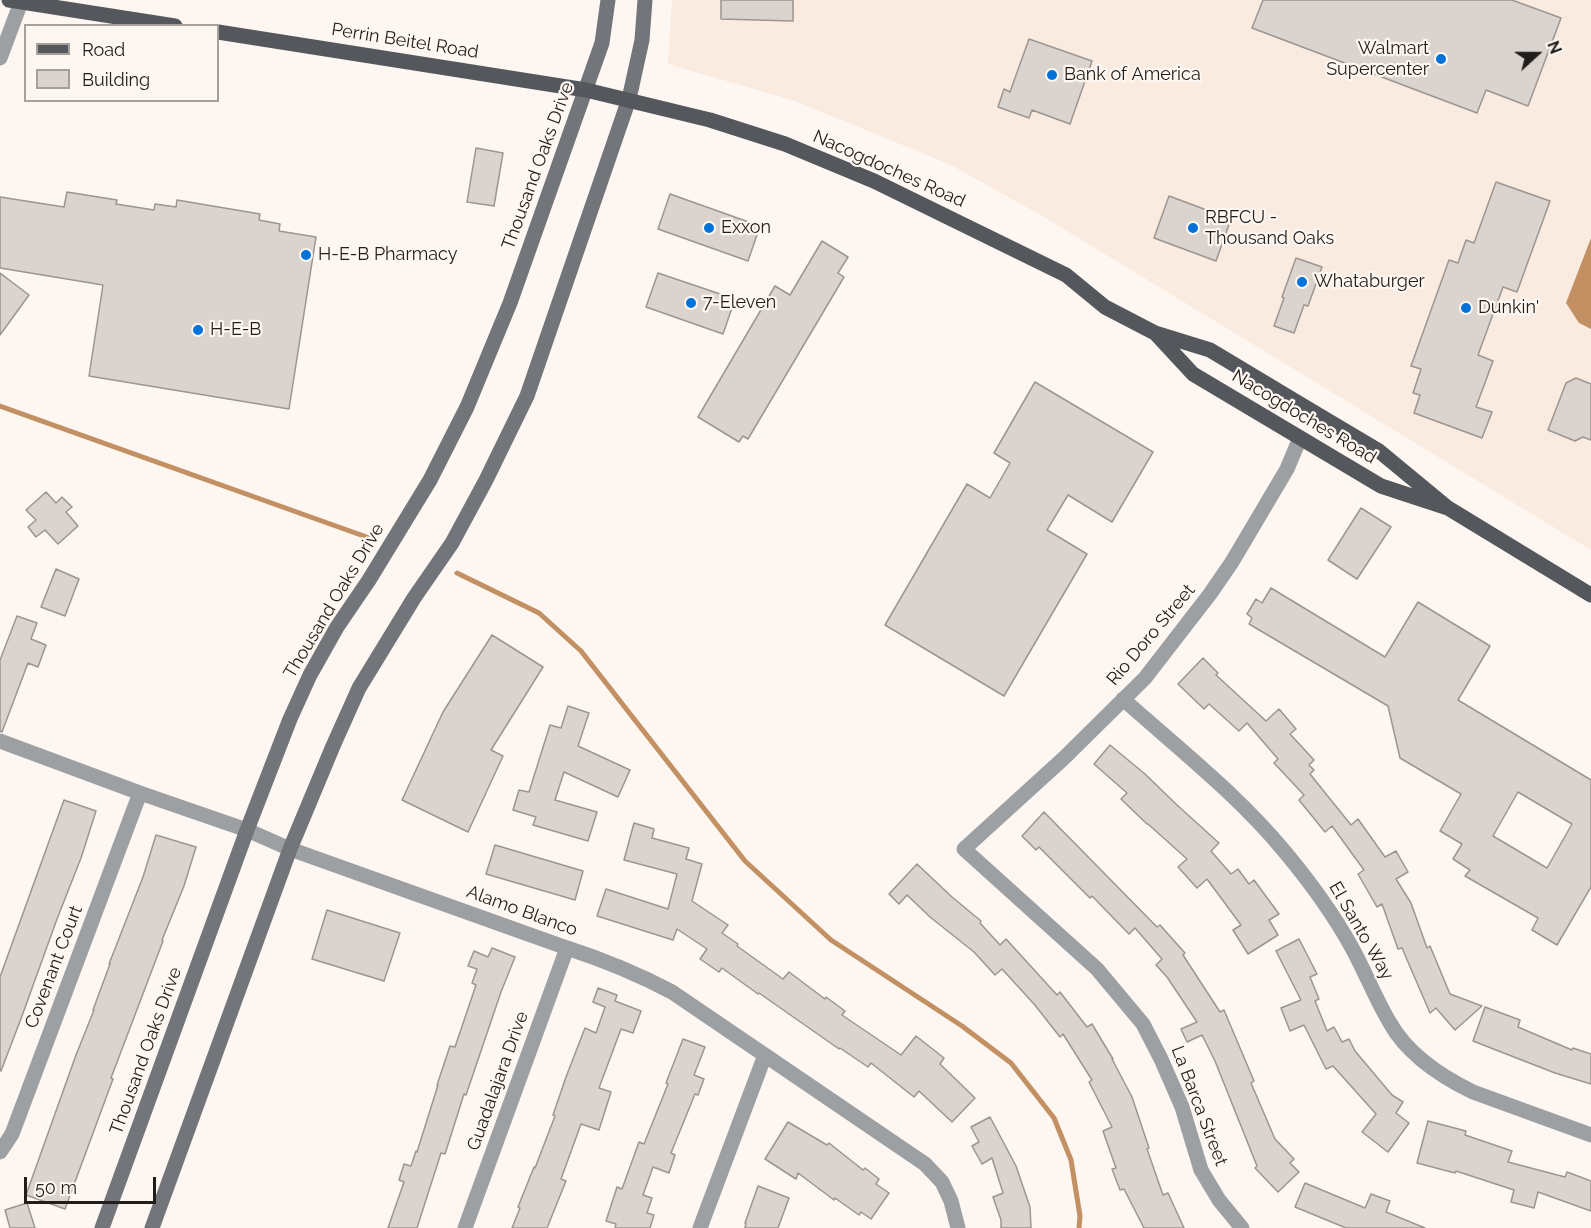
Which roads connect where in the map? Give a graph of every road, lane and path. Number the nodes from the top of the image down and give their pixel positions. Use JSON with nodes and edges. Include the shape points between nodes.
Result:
{"nodes":[{"id":1,"x":608,"y":0,"type":"edge"},
{"id":2,"x":645,"y":0,"type":"edge"},
{"id":3,"x":15,"y":1,"type":"edge"},
{"id":4,"x":161,"y":24,"type":"edge"},
{"id":5,"x":219,"y":32,"type":"edge"},
{"id":6,"x":0,"y":58,"type":"edge"},
{"id":7,"x":586,"y":90,"type":"junction"},
{"id":8,"x":629,"y":99,"type":"junction"},
{"id":9,"x":1155,"y":333,"type":"junction"},
{"id":10,"x":1300,"y":438,"type":"junction"},
{"id":11,"x":1448,"y":508,"type":"junction"},
{"id":12,"x":1591,"y":596,"type":"edge"},
{"id":13,"x":1123,"y":699,"type":"junction"},
{"id":14,"x":0,"y":741,"type":"edge"},
{"id":15,"x":140,"y":793,"type":"junction"},
{"id":16,"x":246,"y":830,"type":"junction"},
{"id":17,"x":290,"y":849,"type":"junction"},
{"id":18,"x":964,"y":849,"type":"joint"},
{"id":19,"x":567,"y":948,"type":"junction"},
{"id":20,"x":765,"y":1055,"type":"junction"},
{"id":21,"x":1591,"y":1136,"type":"edge"},
{"id":22,"x":0,"y":1152,"type":"edge"},
{"id":23,"x":102,"y":1228,"type":"edge"},
{"id":24,"x":152,"y":1228,"type":"edge"},
{"id":25,"x":465,"y":1228,"type":"edge"},
{"id":26,"x":700,"y":1228,"type":"edge"},
{"id":27,"x":958,"y":1228,"type":"edge"},
{"id":28,"x":1242,"y":1228,"type":"edge"}],
"edges":[{"from":1,"to":7,"type":"main road","name":"Thousand Oaks Drive","via":[[602,43]]},
{"from":2,"to":8,"type":"main road","via":[[642,40]]},
{"from":3,"to":4,"type":"main road"},
{"from":3,"to":6,"type":"street"},
{"from":5,"to":7,"type":"main road","name":"Perrin Beitel Road"},
{"from":7,"to":8,"type":"main road","name":"Nacogdoches Road"},
{"from":7,"to":16,"type":"main road","name":"Thousand Oaks Drive","via":[[510,303],[467,407],[430,480],[310,675]]},
{"from":8,"to":9,"type":"main road","name":"Nacogdoches Road","via":[[785,144],[874,181],[1066,275],[1105,307]]},
{"from":8,"to":17,"type":"main road","via":[[527,396],[452,543],[359,688]]},
{"from":9,"to":10,"type":"main road","name":"Nacogdoches Road","via":[[1193,374]]},
{"from":9,"to":11,"type":"main road","name":"Nacogdoches Road","via":[[1210,350],[1379,452]]},
{"from":10,"to":11,"type":"main road","name":"Nacogdoches Road","via":[[1381,486]]},
{"from":10,"to":13,"type":"street","name":"Rio Doro Street","via":[[1282,478],[1232,562],[1145,678]]},
{"from":11,"to":12,"type":"main road","name":"Nacogdoches Road"},
{"from":13,"to":18,"type":"street","name":"Rio Doro Street","via":[[1065,758]]},
{"from":13,"to":21,"type":"street","name":"El Santo Way","via":[[1256,819],[1285,851],[1351,946],[1390,1024],[1415,1054],[1455,1084]]},
{"from":14,"to":15,"type":"street","name":"Alamo Blanco"},
{"from":15,"to":16,"type":"street","name":"Alamo Blanco"},
{"from":15,"to":22,"type":"street","name":"Covenant Court","via":[[12,1134]]},
{"from":16,"to":17,"type":"street","name":"Alamo Blanco"},
{"from":16,"to":23,"type":"main road","name":"Thousand Oaks Drive"},
{"from":17,"to":19,"type":"street","name":"Alamo Blanco"},
{"from":17,"to":24,"type":"main road"},
{"from":18,"to":28,"type":"street","name":"La Barca Street","via":[[1097,969],[1143,1024],[1182,1107],[1201,1170]]},
{"from":19,"to":20,"type":"street","name":"Alamo Blanco","via":[[613,964],[672,992]]},
{"from":19,"to":25,"type":"street","name":"Guadalajara Drive"},
{"from":20,"to":26,"type":"street"},
{"from":20,"to":27,"type":"street","name":"Alamo Blanco","via":[[925,1164],[942,1182]]}]}
